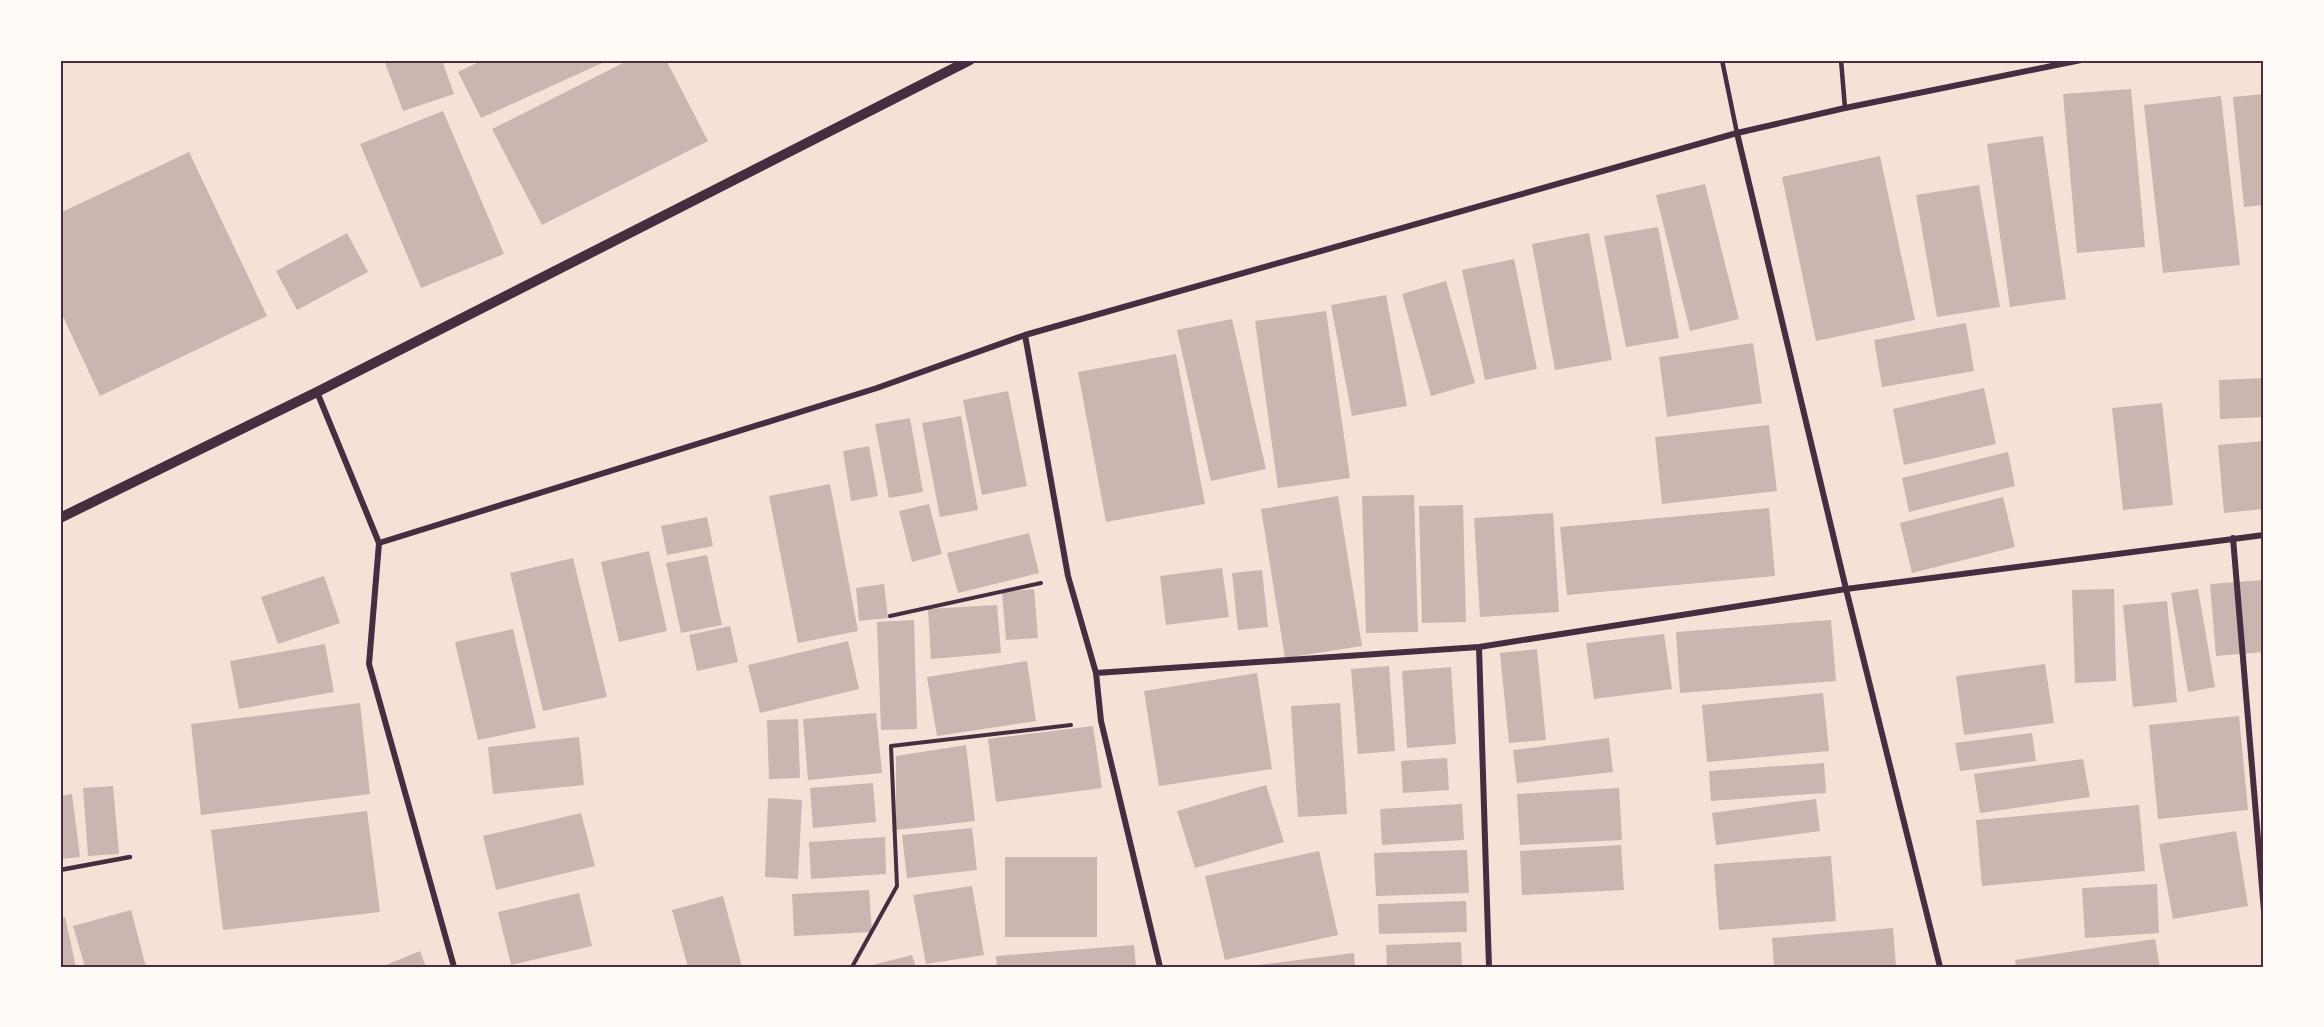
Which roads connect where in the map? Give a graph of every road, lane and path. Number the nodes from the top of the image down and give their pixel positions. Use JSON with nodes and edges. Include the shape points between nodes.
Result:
{"nodes":[{"id":1,"x":970,"y":60,"type":"edge"},
{"id":2,"x":1722,"y":60,"type":"edge"},
{"id":3,"x":1841,"y":60,"type":"edge"},
{"id":4,"x":2081,"y":60,"type":"edge"},
{"id":5,"x":1845,"y":108,"type":"junction"},
{"id":6,"x":1737,"y":133,"type":"junction"},
{"id":7,"x":1025,"y":335,"type":"junction"},
{"id":8,"x":316,"y":392,"type":"junction"},
{"id":9,"x":60,"y":518,"type":"edge"},
{"id":10,"x":2264,"y":535,"type":"edge"},
{"id":11,"x":2233,"y":538,"type":"junction"},
{"id":12,"x":379,"y":543,"type":"junction"},
{"id":13,"x":1068,"y":576,"type":"junction"},
{"id":14,"x":1846,"y":590,"type":"junction"},
{"id":15,"x":890,"y":616,"type":"dead end"},
{"id":16,"x":1479,"y":647,"type":"junction"},
{"id":17,"x":1096,"y":673,"type":"junction"},
{"id":18,"x":1101,"y":722,"type":"junction"},
{"id":19,"x":130,"y":857,"type":"dead end"},
{"id":20,"x":60,"y":870,"type":"edge"},
{"id":21,"x":2264,"y":911,"type":"edge"},
{"id":22,"x":454,"y":967,"type":"edge"},
{"id":23,"x":852,"y":967,"type":"edge"},
{"id":24,"x":1160,"y":967,"type":"edge"},
{"id":25,"x":1489,"y":967,"type":"edge"},
{"id":26,"x":1940,"y":967,"type":"edge"}],
"edges":[{"from":1,"to":8,"type":"street"},
{"from":2,"to":6,"type":"lane"},
{"from":3,"to":5,"type":"lane"},
{"from":4,"to":5,"type":"street"},
{"from":5,"to":6,"type":"street"},
{"from":6,"to":7,"type":"street"},
{"from":6,"to":14,"type":"street"},
{"from":7,"to":12,"type":"street","via":[[877,388]]},
{"from":7,"to":13,"type":"street"},
{"from":8,"to":9,"type":"street"},
{"from":8,"to":12,"type":"street"},
{"from":10,"to":11,"type":"street"},
{"from":11,"to":14,"type":"street"},
{"from":11,"to":21,"type":"street"},
{"from":12,"to":22,"type":"street","via":[[369,663]]},
{"from":13,"to":15,"type":"path"},
{"from":13,"to":17,"type":"street"},
{"from":14,"to":16,"type":"street"},
{"from":14,"to":26,"type":"street"},
{"from":16,"to":17,"type":"street"},
{"from":16,"to":25,"type":"street"},
{"from":17,"to":18,"type":"street"},
{"from":18,"to":23,"type":"path","via":[[891,746],[897,886]]},
{"from":18,"to":24,"type":"street"},
{"from":19,"to":20,"type":"lane"}]}
